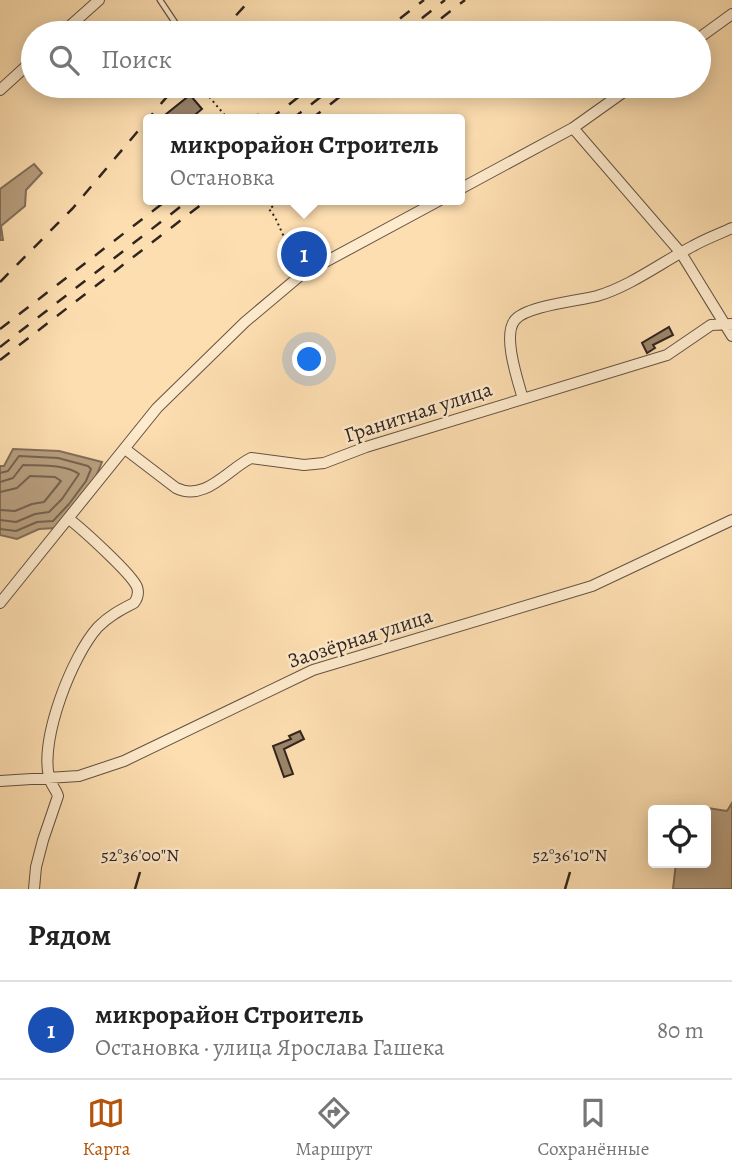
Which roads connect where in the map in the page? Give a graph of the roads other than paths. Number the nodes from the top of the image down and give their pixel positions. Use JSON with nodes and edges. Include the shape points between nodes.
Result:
{"nodes":[{"id":1,"x":99,"y":0,"type":"edge"},
{"id":2,"x":160,"y":0,"type":"edge"},
{"id":3,"x":732,"y":14,"type":"edge"},
{"id":4,"x":75,"y":21,"type":"edge"},
{"id":5,"x":174,"y":21,"type":"edge"},
{"id":6,"x":711,"y":29,"type":"edge"},
{"id":7,"x":21,"y":71,"type":"edge"},
{"id":8,"x":0,"y":90,"type":"edge"},
{"id":9,"x":615,"y":98,"type":"edge"},
{"id":10,"x":573,"y":128,"type":"junction"},
{"id":11,"x":465,"y":186,"type":"edge"},
{"id":12,"x":431,"y":205,"type":"edge"},
{"id":13,"x":732,"y":228,"type":"edge"},
{"id":14,"x":681,"y":253,"type":"junction"},
{"id":15,"x":728,"y":324,"type":"edge"},
{"id":16,"x":732,"y":336,"type":"edge"},
{"id":17,"x":523,"y":399,"type":"junction"},
{"id":18,"x":125,"y":449,"type":"junction"},
{"id":19,"x":69,"y":519,"type":"junction"},
{"id":20,"x":732,"y":520,"type":"edge"},
{"id":21,"x":0,"y":603,"type":"edge"},
{"id":22,"x":49,"y":779,"type":"junction"},
{"id":23,"x":0,"y":781,"type":"edge"},
{"id":24,"x":34,"y":889,"type":"edge"}],
"edges":[{"from":1,"to":4,"type":"street"},
{"from":2,"to":5,"type":"lane"},
{"from":3,"to":6,"type":"street"},
{"from":7,"to":8,"type":"street"},
{"from":9,"to":10,"type":"street"},
{"from":10,"to":11,"type":"street"},
{"from":10,"to":14,"type":"street"},
{"from":12,"to":18,"type":"street","via":[[302,275],[157,408]]},
{"from":13,"to":14,"type":"street"},
{"from":14,"to":15,"type":"street"},
{"from":14,"to":17,"type":"street","via":[[598,295],[547,306],[514,320],[510,342]]},
{"from":15,"to":16,"type":"street"},
{"from":15,"to":17,"type":"street","name":"Гранитная улица","via":[[711,325],[667,355]]},
{"from":17,"to":18,"type":"street","name":"Гранитная улица","via":[[324,463],[304,466],[251,458],[195,493],[176,488]]},
{"from":18,"to":19,"type":"street"},
{"from":19,"to":21,"type":"street"},
{"from":19,"to":22,"type":"street","via":[[128,576],[138,594],[134,603],[99,626],[78,656],[56,712]]},
{"from":20,"to":22,"type":"street","name":"Заозёрная улица","via":[[592,586],[313,670],[124,761],[79,776]]},
{"from":22,"to":23,"type":"street","name":"Заозёрная улица"},
{"from":22,"to":24,"type":"street","via":[[58,796],[36,867]]}]}
